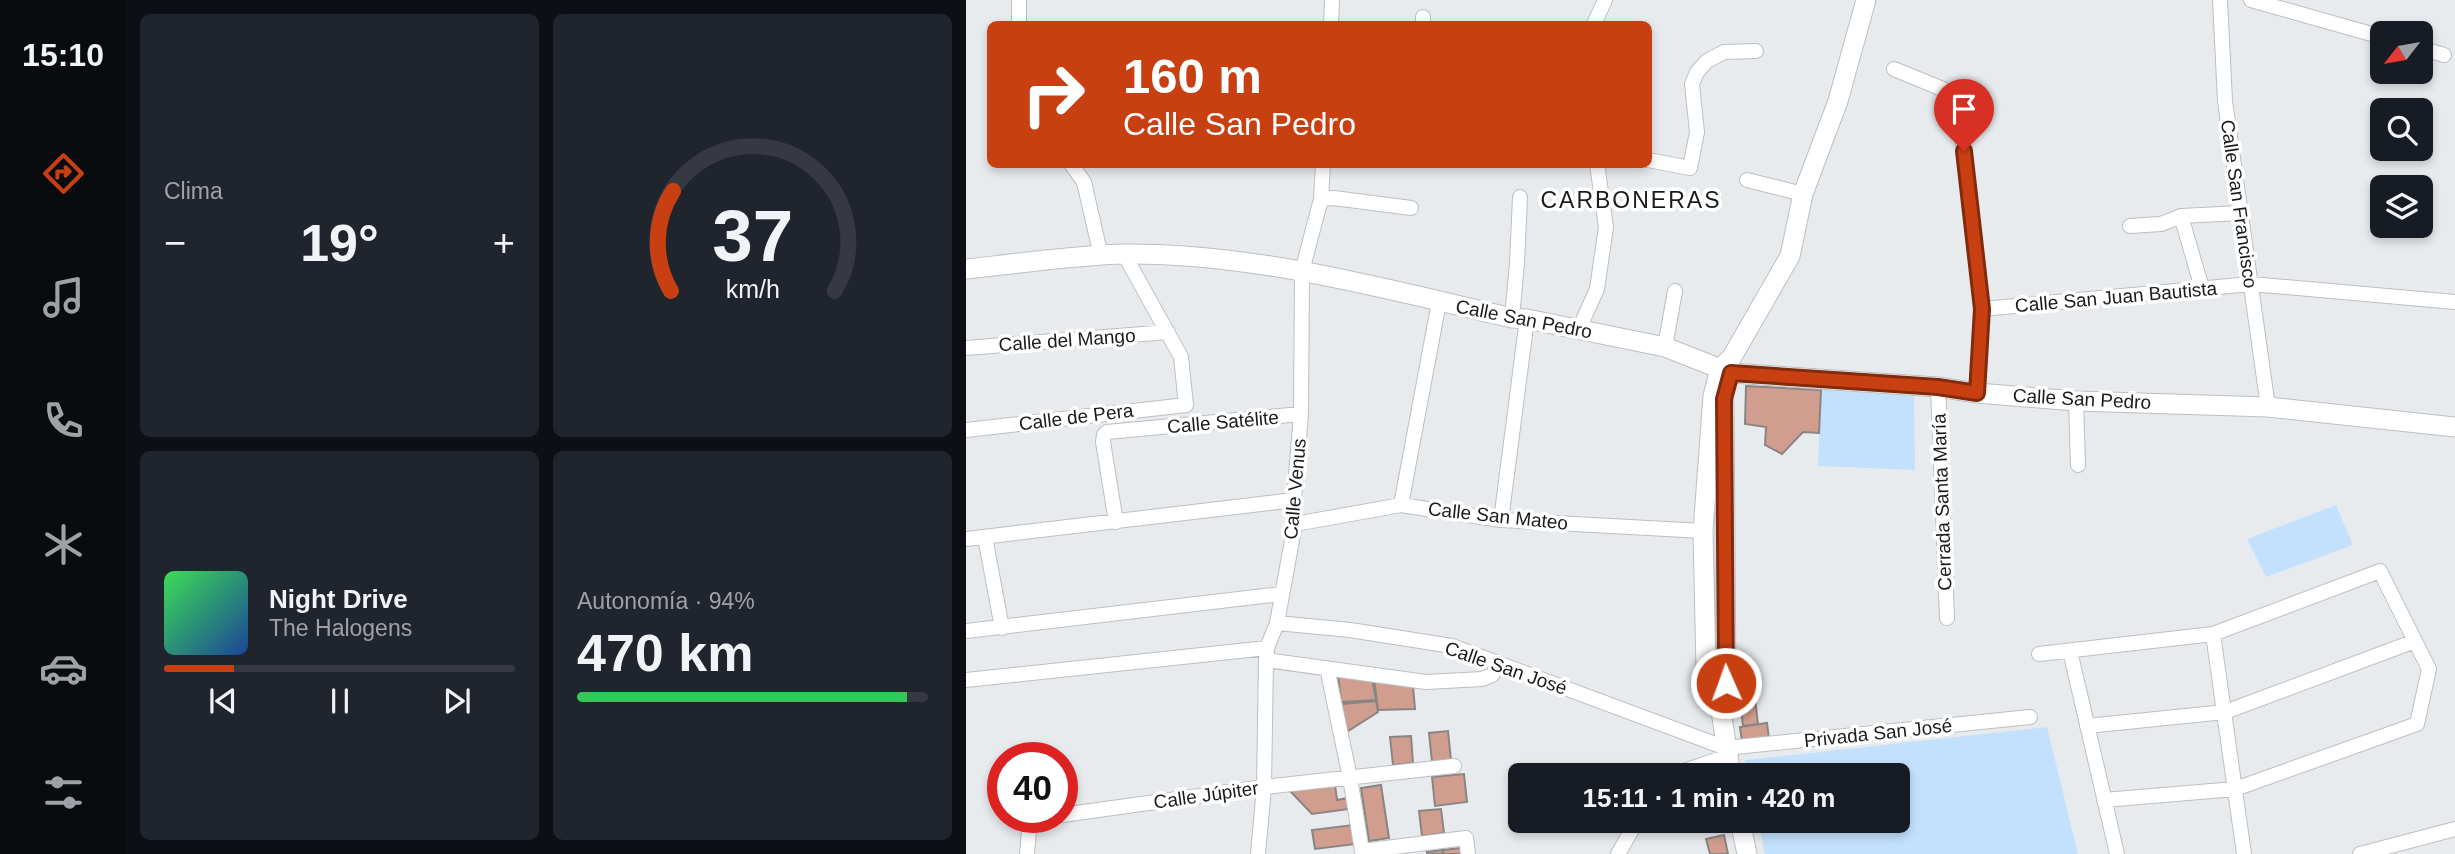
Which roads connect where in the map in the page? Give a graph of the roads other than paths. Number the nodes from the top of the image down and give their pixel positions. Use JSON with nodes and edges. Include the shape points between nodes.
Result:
{"nodes":[{"id":1,"x":1019,"y":0,"type":"edge"},
{"id":2,"x":1332,"y":0,"type":"edge"},
{"id":3,"x":1605,"y":0,"type":"edge"},
{"id":4,"x":1866,"y":0,"type":"edge"},
{"id":5,"x":2220,"y":0,"type":"edge"},
{"id":6,"x":2251,"y":0,"type":"edge"},
{"id":7,"x":1019,"y":21,"type":"edge"},
{"id":8,"x":1331,"y":21,"type":"edge"},
{"id":9,"x":1595,"y":21,"type":"edge"},
{"id":10,"x":2370,"y":34,"type":"edge"},
{"id":11,"x":1756,"y":51,"type":"dead end"},
{"id":12,"x":2433,"y":52,"type":"edge"},
{"id":13,"x":2444,"y":55,"type":"dead end"},
{"id":14,"x":1894,"y":69,"type":"dead end"},
{"id":15,"x":1652,"y":161,"type":"edge"},
{"id":16,"x":1074,"y":168,"type":"edge"},
{"id":17,"x":1323,"y":168,"type":"edge"},
{"id":18,"x":1598,"y":168,"type":"edge"},
{"id":19,"x":1747,"y":180,"type":"dead end"},
{"id":20,"x":1803,"y":194,"type":"junction"},
{"id":21,"x":1520,"y":197,"type":"dead end"},
{"id":22,"x":1321,"y":199,"type":"junction"},
{"id":23,"x":1411,"y":208,"type":"dead end"},
{"id":24,"x":2241,"y":213,"type":"junction"},
{"id":25,"x":2181,"y":216,"type":"junction"},
{"id":26,"x":2130,"y":226,"type":"dead end"},
{"id":27,"x":1124,"y":254,"type":"junction"},
{"id":28,"x":1101,"y":256,"type":"junction"},
{"id":29,"x":966,"y":269,"type":"edge"},
{"id":30,"x":1302,"y":271,"type":"junction"},
{"id":31,"x":2250,"y":284,"type":"junction"},
{"id":32,"x":2202,"y":288,"type":"junction"},
{"id":33,"x":1675,"y":291,"type":"dead end"},
{"id":34,"x":1439,"y":302,"type":"junction"},
{"id":35,"x":2455,"y":302,"type":"edge"},
{"id":36,"x":1982,"y":309,"type":"junction"},
{"id":37,"x":1519,"y":318,"type":"junction"},
{"id":38,"x":1579,"y":329,"type":"junction"},
{"id":39,"x":1168,"y":332,"type":"junction"},
{"id":40,"x":1665,"y":347,"type":"junction"},
{"id":41,"x":966,"y":348,"type":"edge"},
{"id":42,"x":1727,"y":366,"type":"junction"},
{"id":43,"x":1938,"y":387,"type":"junction"},
{"id":44,"x":1977,"y":393,"type":"junction"},
{"id":45,"x":2076,"y":401,"type":"junction"},
{"id":46,"x":2268,"y":407,"type":"junction"},
{"id":47,"x":1301,"y":414,"type":"junction"},
{"id":48,"x":2455,"y":427,"type":"edge"},
{"id":49,"x":966,"y":430,"type":"edge"},
{"id":50,"x":2078,"y":465,"type":"dead end"},
{"id":51,"x":1294,"y":500,"type":"junction"},
{"id":52,"x":1401,"y":505,"type":"junction"},
{"id":53,"x":1501,"y":520,"type":"junction"},
{"id":54,"x":1116,"y":522,"type":"junction"},
{"id":55,"x":1295,"y":524,"type":"junction"},
{"id":56,"x":1703,"y":531,"type":"junction"},
{"id":57,"x":985,"y":537,"type":"junction"},
{"id":58,"x":966,"y":539,"type":"edge"},
{"id":59,"x":1282,"y":594,"type":"junction"},
{"id":60,"x":1947,"y":618,"type":"dead end"},
{"id":61,"x":1277,"y":623,"type":"junction"},
{"id":62,"x":1002,"y":628,"type":"junction"},
{"id":63,"x":966,"y":631,"type":"edge"},
{"id":64,"x":2213,"y":634,"type":"junction"},
{"id":65,"x":2415,"y":640,"type":"junction"},
{"id":66,"x":2070,"y":651,"type":"junction"},
{"id":67,"x":1266,"y":654,"type":"junction"},
{"id":68,"x":2039,"y":654,"type":"dead end"},
{"id":69,"x":1500,"y":664,"type":"junction"},
{"id":70,"x":1327,"y":668,"type":"junction"},
{"id":71,"x":966,"y":680,"type":"edge"},
{"id":72,"x":1720,"y":705,"type":"junction"},
{"id":73,"x":2225,"y":712,"type":"junction"},
{"id":74,"x":2031,"y":717,"type":"dead end"},
{"id":75,"x":2087,"y":726,"type":"junction"},
{"id":76,"x":1728,"y":760,"type":"edge"},
{"id":77,"x":1454,"y":766,"type":"dead end"},
{"id":78,"x":1350,"y":778,"type":"junction"},
{"id":79,"x":1264,"y":787,"type":"junction"},
{"id":80,"x":2235,"y":789,"type":"junction"},
{"id":81,"x":2104,"y":800,"type":"junction"},
{"id":82,"x":1078,"y":813,"type":"edge"},
{"id":83,"x":2455,"y":829,"type":"edge"},
{"id":84,"x":1032,"y":833,"type":"edge"},
{"id":85,"x":1630,"y":833,"type":"edge"},
{"id":86,"x":1743,"y":833,"type":"edge"},
{"id":87,"x":1027,"y":854,"type":"edge"},
{"id":88,"x":1258,"y":854,"type":"edge"},
{"id":89,"x":1468,"y":854,"type":"edge"},
{"id":90,"x":1618,"y":854,"type":"edge"},
{"id":91,"x":1747,"y":854,"type":"edge"},
{"id":92,"x":2117,"y":854,"type":"edge"},
{"id":93,"x":2244,"y":854,"type":"edge"},
{"id":94,"x":2360,"y":854,"type":"edge"}],
"edges":[{"from":1,"to":7,"type":"street"},
{"from":2,"to":8,"type":"street"},
{"from":3,"to":9,"type":"street"},
{"from":4,"to":20,"type":"street","via":[[1838,101]]},
{"from":5,"to":24,"type":"street","name":"Calle San Francisco","via":[[2225,101]]},
{"from":6,"to":10,"type":"street"},
{"from":11,"to":15,"type":"street","via":[[1724,52],[1697,72],[1692,84],[1697,132],[1690,168]]},
{"from":12,"to":13,"type":"street"},
{"from":14,"to":36,"type":"street","via":[[1945,90],[1955,106],[1961,124]]},
{"from":16,"to":28,"type":"street","via":[[1084,182]]},
{"from":17,"to":22,"type":"street","name":"Calle Venus"},
{"from":18,"to":38,"type":"street","via":[[1606,227],[1597,289]]},
{"from":19,"to":20,"type":"street"},
{"from":20,"to":42,"type":"street","via":[[1790,256]]},
{"from":21,"to":37,"type":"street"},
{"from":22,"to":23,"type":"street"},
{"from":22,"to":30,"type":"street","name":"Calle Venus"},
{"from":24,"to":25,"type":"street"},
{"from":24,"to":31,"type":"street","name":"Calle San Francisco"},
{"from":25,"to":26,"type":"street","via":[[2161,224]]},
{"from":25,"to":32,"type":"street"},
{"from":27,"to":28,"type":"street","name":"Calle San Pedro"},
{"from":27,"to":30,"type":"street","name":"Calle San Pedro","via":[[1234,260]]},
{"from":27,"to":39,"type":"street"},
{"from":28,"to":29,"type":"street","name":"Calle San Pedro"},
{"from":30,"to":34,"type":"street","name":"Calle San Pedro"},
{"from":30,"to":47,"type":"street","name":"Calle Venus"},
{"from":31,"to":32,"type":"street","name":"Calle San Juan Bautista"},
{"from":31,"to":35,"type":"street","name":"Calle San Juan Bautista"},
{"from":31,"to":46,"type":"street","name":"Calle San Francisco"},
{"from":32,"to":36,"type":"street","name":"Calle San Juan Bautista"},
{"from":33,"to":40,"type":"street"},
{"from":34,"to":37,"type":"street","name":"Calle San Pedro"},
{"from":34,"to":52,"type":"street"},
{"from":36,"to":44,"type":"street"},
{"from":37,"to":38,"type":"street","name":"Calle San Pedro"},
{"from":37,"to":53,"type":"street"},
{"from":38,"to":40,"type":"street","name":"Calle San Pedro"},
{"from":39,"to":41,"type":"street","name":"Calle del Mango"},
{"from":39,"to":49,"type":"street","name":"Calle de Pera","via":[[1181,357],[1186,405]]},
{"from":40,"to":42,"type":"street","name":"Calle San Pedro"},
{"from":42,"to":43,"type":"street","name":"Calle San Pedro"},
{"from":42,"to":56,"type":"street","via":[[1713,396]]},
{"from":42,"to":72,"type":"street","via":[[1726,683]]},
{"from":43,"to":44,"type":"street","name":"Calle San Pedro"},
{"from":43,"to":60,"type":"street","name":"Cerrada Santa María"},
{"from":44,"to":45,"type":"street","name":"Calle San Pedro"},
{"from":45,"to":46,"type":"street","name":"Calle San Pedro"},
{"from":45,"to":50,"type":"street"},
{"from":46,"to":48,"type":"street","name":"Calle San Pedro"},
{"from":47,"to":51,"type":"street","name":"Calle Venus"},
{"from":47,"to":54,"type":"street","name":"Calle Satélite","via":[[1104,435]]},
{"from":51,"to":54,"type":"street"},
{"from":51,"to":55,"type":"street","name":"Calle Venus"},
{"from":52,"to":53,"type":"street","name":"Calle San Mateo"},
{"from":52,"to":55,"type":"street","name":"Calle San Mateo"},
{"from":53,"to":56,"type":"street","name":"Calle San Mateo"},
{"from":54,"to":57,"type":"street"},
{"from":55,"to":59,"type":"street","name":"Calle Venus"},
{"from":56,"to":72,"type":"street","via":[[1706,669]]},
{"from":57,"to":58,"type":"street"},
{"from":57,"to":62,"type":"street"},
{"from":59,"to":61,"type":"street","name":"Calle Venus"},
{"from":59,"to":62,"type":"street"},
{"from":61,"to":67,"type":"street","name":"Calle Venus"},
{"from":61,"to":69,"type":"street","name":"Calle San José","via":[[1452,646]]},
{"from":62,"to":63,"type":"street"},
{"from":64,"to":65,"type":"street","via":[[2380,571]]},
{"from":64,"to":66,"type":"street"},
{"from":64,"to":73,"type":"street"},
{"from":65,"to":73,"type":"street"},
{"from":65,"to":80,"type":"street","via":[[2429,669],[2417,724]]},
{"from":66,"to":68,"type":"street"},
{"from":66,"to":75,"type":"street"},
{"from":67,"to":70,"type":"street"},
{"from":67,"to":71,"type":"street"},
{"from":67,"to":79,"type":"street","name":"Calle Venus"},
{"from":69,"to":70,"type":"street","via":[[1482,679],[1426,682]]},
{"from":69,"to":76,"type":"street","name":"Calle San José"},
{"from":70,"to":78,"type":"street"},
{"from":72,"to":76,"type":"street"},
{"from":73,"to":75,"type":"street"},
{"from":73,"to":80,"type":"street"},
{"from":74,"to":76,"type":"street","name":"Privada San José"},
{"from":75,"to":81,"type":"street"},
{"from":77,"to":78,"type":"street","name":"Calle Júpiter"},
{"from":78,"to":79,"type":"street","name":"Calle Júpiter"},
{"from":78,"to":89,"type":"street","via":[[1362,851],[1466,838]]},
{"from":79,"to":82,"type":"street","name":"Calle Júpiter"},
{"from":79,"to":88,"type":"street","name":"Calle Venus"},
{"from":80,"to":81,"type":"street"},
{"from":80,"to":93,"type":"street"},
{"from":81,"to":92,"type":"street"},
{"from":83,"to":94,"type":"street"},
{"from":84,"to":87,"type":"street"},
{"from":85,"to":90,"type":"street"},
{"from":86,"to":91,"type":"street"}]}
